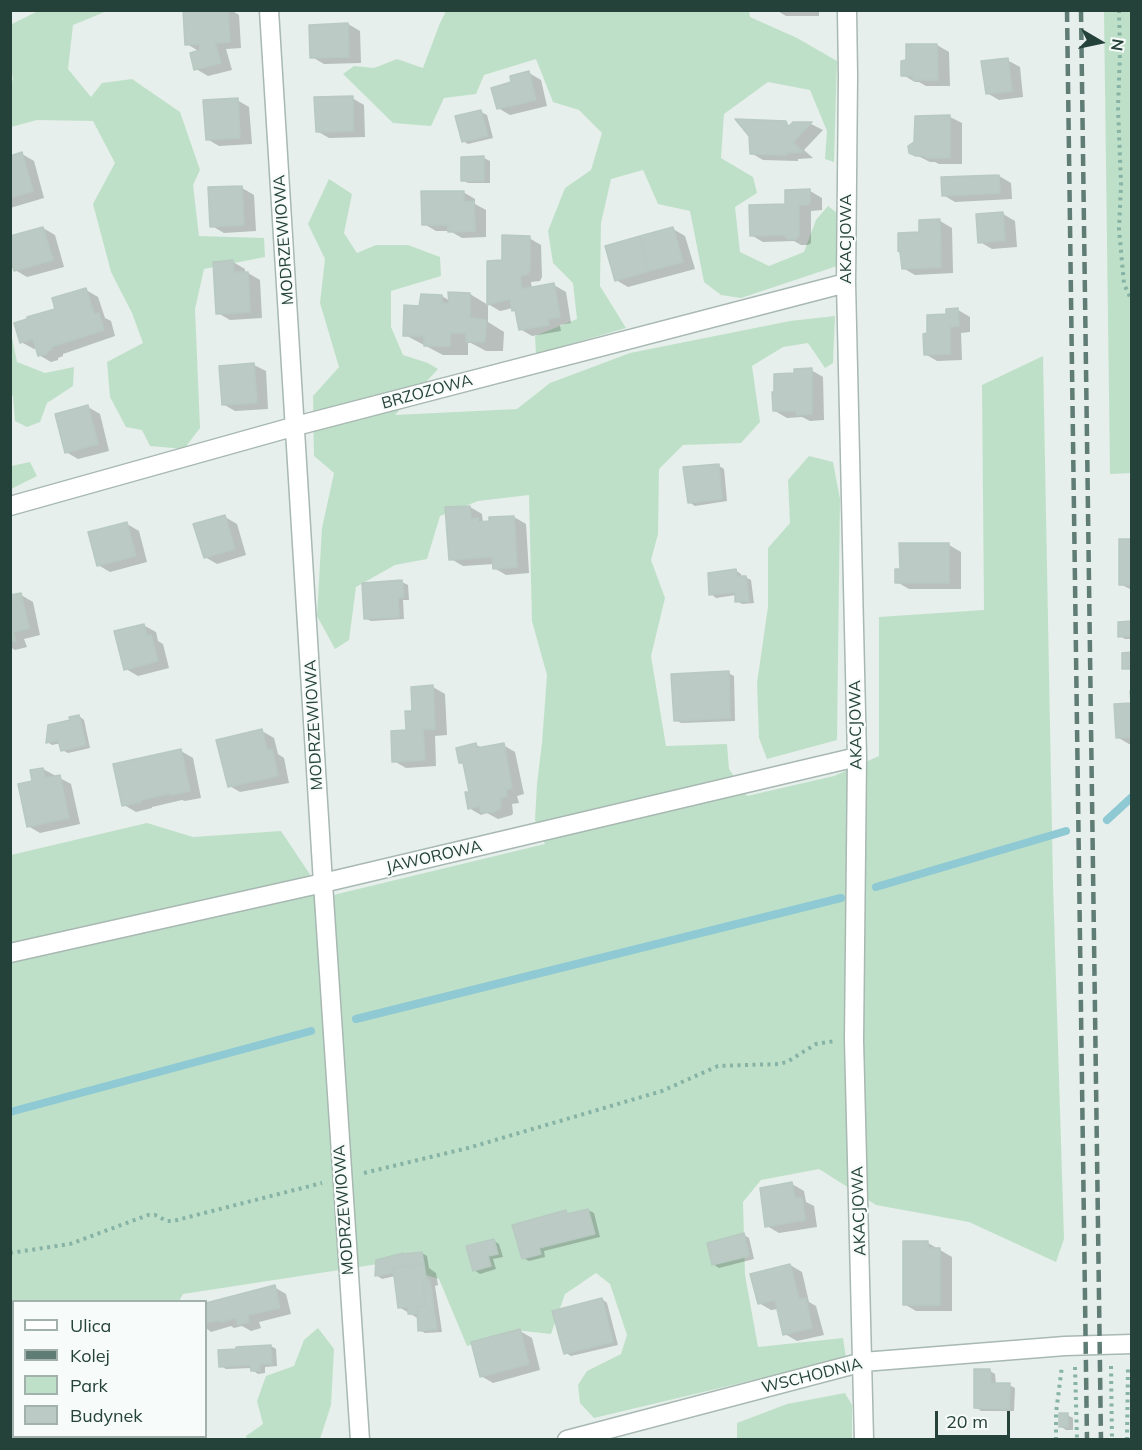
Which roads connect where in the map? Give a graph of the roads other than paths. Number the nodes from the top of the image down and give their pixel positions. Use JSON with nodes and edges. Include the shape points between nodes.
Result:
{"nodes":[{"id":1,"x":269,"y":10,"type":"edge"},
{"id":2,"x":847,"y":10,"type":"edge"},
{"id":3,"x":846,"y":283,"type":"junction"},
{"id":4,"x":296,"y":426,"type":"junction"},
{"id":5,"x":10,"y":506,"type":"edge"},
{"id":6,"x":857,"y":757,"type":"junction"},
{"id":7,"x":323,"y":883,"type":"junction"},
{"id":8,"x":10,"y":952,"type":"edge"},
{"id":9,"x":1117,"y":1344,"type":"edge"},
{"id":10,"x":863,"y":1362,"type":"junction"},
{"id":11,"x":360,"y":1440,"type":"edge"},
{"id":12,"x":567,"y":1440,"type":"edge"},
{"id":13,"x":864,"y":1440,"type":"edge"}],
"edges":[{"from":1,"to":4,"type":"street","name":"MODRZEWIOWA"},
{"from":2,"to":3,"type":"street","name":"AKACJOWA"},
{"from":3,"to":4,"type":"street","name":"BRZOZOWA"},
{"from":3,"to":6,"type":"street","name":"AKACJOWA"},
{"from":4,"to":5,"type":"street","name":"BRZOZOWA"},
{"from":4,"to":7,"type":"street","name":"MODRZEWIOWA"},
{"from":6,"to":7,"type":"street","name":"JAWOROWA"},
{"from":6,"to":10,"type":"street","name":"AKACJOWA","via":[[854,1040]]},
{"from":7,"to":8,"type":"street","name":"JAWOROWA"},
{"from":7,"to":11,"type":"street","name":"MODRZEWIOWA"},
{"from":9,"to":10,"type":"street","name":"WSCHODNIA"},
{"from":10,"to":12,"type":"street","name":"WSCHODNIA"},
{"from":10,"to":13,"type":"street","name":"AKACJOWA"}]}
